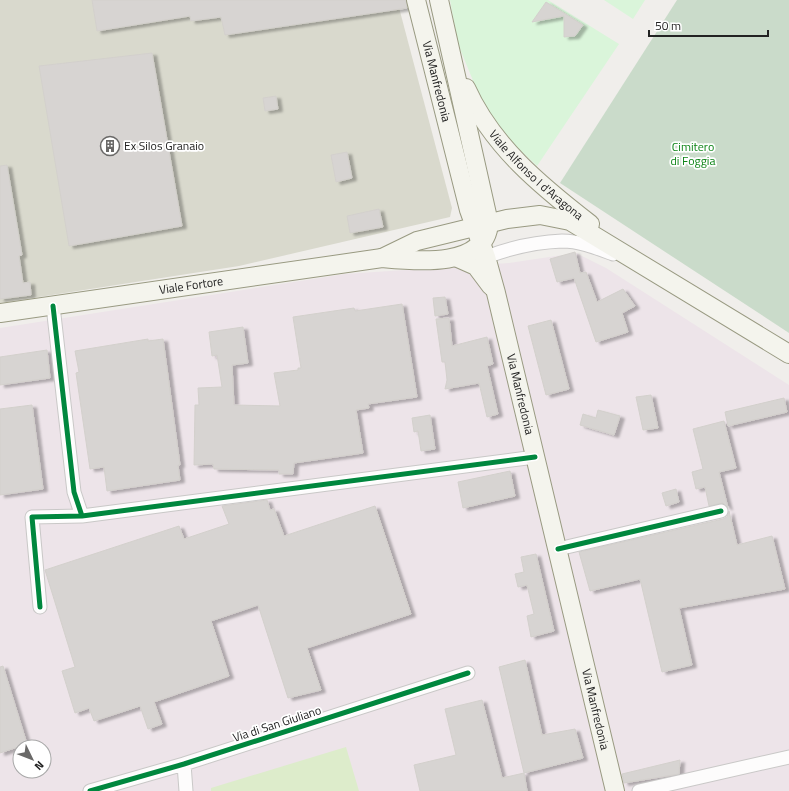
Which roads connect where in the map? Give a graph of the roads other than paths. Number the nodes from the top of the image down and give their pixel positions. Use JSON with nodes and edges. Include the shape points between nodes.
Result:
{"nodes":[{"id":1,"x":416,"y":0,"type":"edge"},
{"id":2,"x":439,"y":0,"type":"edge"},
{"id":3,"x":454,"y":61,"type":"junction"},
{"id":4,"x":482,"y":225,"type":"junction"},
{"id":5,"x":484,"y":251,"type":"junction"},
{"id":6,"x":382,"y":258,"type":"junction"},
{"id":7,"x":458,"y":258,"type":"junction"},
{"id":8,"x":645,"y":265,"type":"junction"},
{"id":9,"x":496,"y":294,"type":"junction"},
{"id":10,"x":53,"y":306,"type":"junction"},
{"id":11,"x":0,"y":313,"type":"edge"},
{"id":12,"x":789,"y":354,"type":"edge"},
{"id":13,"x":536,"y":457,"type":"junction"},
{"id":14,"x":721,"y":511,"type":"dead end"},
{"id":15,"x":82,"y":516,"type":"junction"},
{"id":16,"x":558,"y":550,"type":"junction"},
{"id":17,"x":40,"y":607,"type":"dead end"},
{"id":18,"x":468,"y":673,"type":"dead end"},
{"id":19,"x":789,"y":758,"type":"edge"},
{"id":20,"x":184,"y":764,"type":"junction"},
{"id":21,"x":90,"y":791,"type":"edge"},
{"id":22,"x":186,"y":791,"type":"edge"},
{"id":23,"x":615,"y":791,"type":"edge"},
{"id":24,"x":639,"y":791,"type":"edge"}],
"edges":[{"from":1,"to":4,"type":"main road","name":"Via Manfredonia","via":[[469,210]]},
{"from":2,"to":3,"type":"main road","name":"Via Manfredonia"},
{"from":3,"to":4,"type":"main road","name":"Via Manfredonia"},
{"from":3,"to":8,"type":"main road","name":"Viale Alfonso I d'Aragona","via":[[470,96],[498,142],[533,178]]},
{"from":4,"to":5,"type":"main road","name":"Via Manfredonia"},
{"from":4,"to":6,"type":"main road","name":"Viale Fortore","via":[[417,241]]},
{"from":4,"to":8,"type":"main road","name":"Viale Alfonso I d'Aragona","via":[[540,215],[570,221]]},
{"from":5,"to":7,"type":"main road","name":"Viale Fortore"},
{"from":5,"to":8,"type":"street","name":"Viale Alfonso I d'Aragona","via":[[563,241],[589,245]]},
{"from":5,"to":9,"type":"main road","name":"Via Manfredonia"},
{"from":6,"to":7,"type":"main road","name":"Viale Fortore","via":[[411,261]]},
{"from":6,"to":10,"type":"main road","name":"Viale Fortore"},
{"from":7,"to":9,"type":"main road","name":"Viale Fortore","via":[[476,266]]},
{"from":8,"to":12,"type":"main road","name":"Viale Alfonso I d'Aragona"},
{"from":9,"to":13,"type":"main road","name":"Via Manfredonia"},
{"from":10,"to":11,"type":"main road","name":"Viale Fortore"},
{"from":10,"to":15,"type":"street","via":[[74,492]]},
{"from":13,"to":15,"type":"street"},
{"from":13,"to":16,"type":"main road","name":"Via Manfredonia"},
{"from":14,"to":16,"type":"street"},
{"from":15,"to":17,"type":"street","via":[[32,517]]},
{"from":16,"to":23,"type":"main road","name":"Via Manfredonia"},
{"from":18,"to":20,"type":"street","name":"Via di San Giuliano"},
{"from":19,"to":24,"type":"street"},
{"from":20,"to":21,"type":"street","name":"Via di San Giuliano"},
{"from":20,"to":22,"type":"street"}]}
